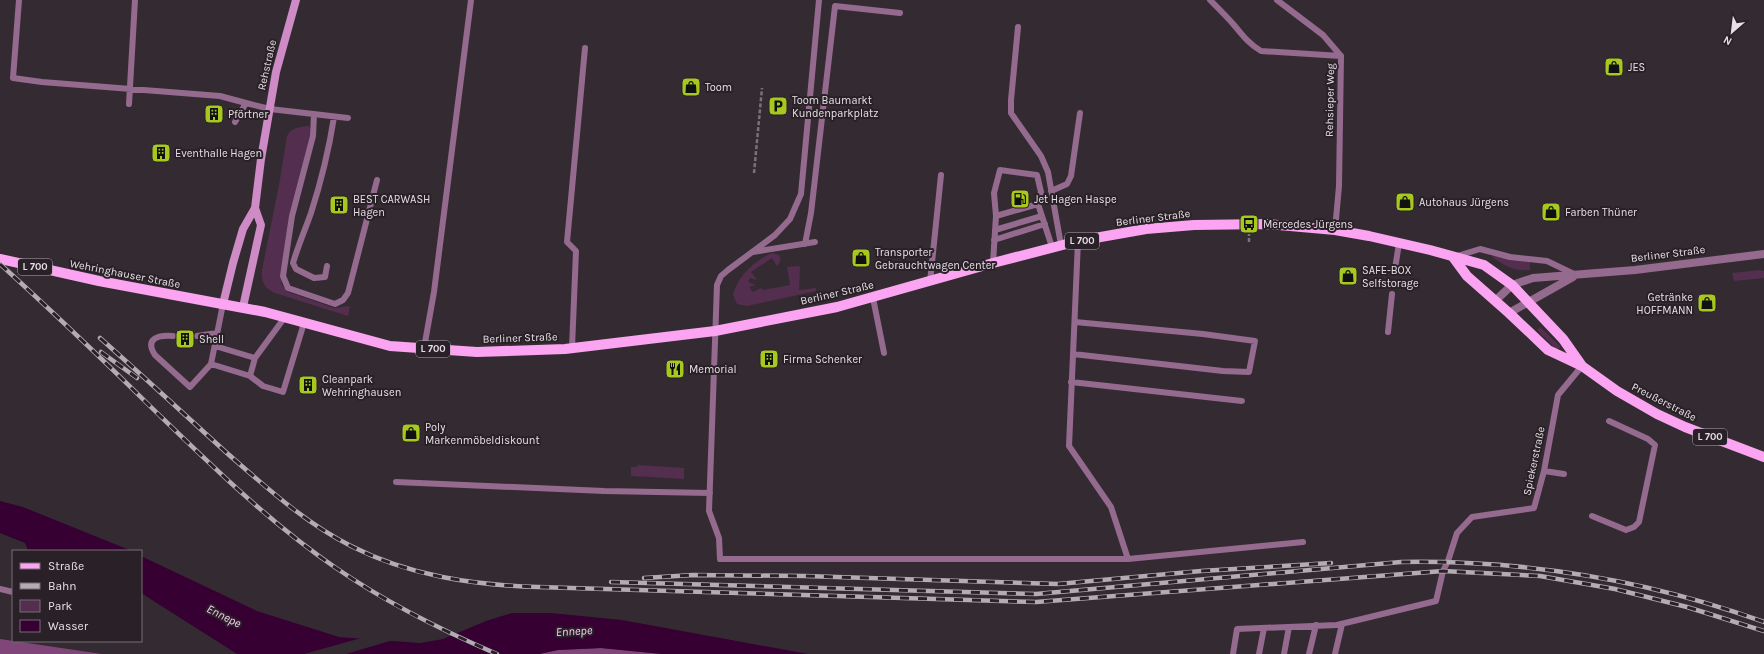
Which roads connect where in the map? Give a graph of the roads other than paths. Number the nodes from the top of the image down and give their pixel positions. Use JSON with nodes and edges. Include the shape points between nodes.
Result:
{"nodes":[{"id":1,"x":20,"y":0,"type":"edge"},
{"id":2,"x":136,"y":0,"type":"edge"},
{"id":3,"x":296,"y":0,"type":"edge"},
{"id":4,"x":471,"y":0,"type":"edge"},
{"id":5,"x":820,"y":0,"type":"edge"},
{"id":6,"x":1210,"y":0,"type":"edge"},
{"id":7,"x":1277,"y":0,"type":"edge"},
{"id":8,"x":900,"y":13,"type":"dead end"},
{"id":9,"x":1018,"y":27,"type":"dead end"},
{"id":10,"x":585,"y":48,"type":"dead end"},
{"id":11,"x":1341,"y":56,"type":"junction"},
{"id":12,"x":130,"y":89,"type":"junction"},
{"id":13,"x":246,"y":102,"type":"junction"},
{"id":14,"x":129,"y":104,"type":"dead end"},
{"id":15,"x":270,"y":109,"type":"junction"},
{"id":16,"x":1080,"y":112,"type":"dead end"},
{"id":17,"x":314,"y":114,"type":"junction"},
{"id":18,"x":334,"y":116,"type":"junction"},
{"id":19,"x":348,"y":118,"type":"dead end"},
{"id":20,"x":235,"y":122,"type":"dead end"},
{"id":21,"x":941,"y":174,"type":"dead end"},
{"id":22,"x":377,"y":180,"type":"dead end"},
{"id":23,"x":1051,"y":191,"type":"junction"},
{"id":24,"x":1038,"y":204,"type":"junction"},
{"id":25,"x":255,"y":208,"type":"junction"},
{"id":26,"x":996,"y":216,"type":"junction"},
{"id":27,"x":1042,"y":216,"type":"junction"},
{"id":28,"x":1045,"y":224,"type":"junction"},
{"id":29,"x":995,"y":230,"type":"junction"},
{"id":30,"x":1335,"y":230,"type":"junction"},
{"id":31,"x":994,"y":240,"type":"junction"},
{"id":32,"x":815,"y":242,"type":"dead end"},
{"id":33,"x":1078,"y":242,"type":"junction"},
{"id":34,"x":1399,"y":243,"type":"junction"},
{"id":35,"x":805,"y":244,"type":"junction"},
{"id":36,"x":1056,"y":246,"type":"junction"},
{"id":37,"x":752,"y":252,"type":"junction"},
{"id":38,"x":1764,"y":254,"type":"edge"},
{"id":39,"x":1453,"y":257,"type":"junction"},
{"id":40,"x":0,"y":259,"type":"edge"},
{"id":41,"x":993,"y":263,"type":"junction"},
{"id":42,"x":327,"y":266,"type":"dead end"},
{"id":43,"x":1395,"y":269,"type":"dead end"},
{"id":44,"x":1576,"y":275,"type":"junction"},
{"id":45,"x":930,"y":282,"type":"junction"},
{"id":46,"x":1512,"y":285,"type":"junction"},
{"id":47,"x":1392,"y":294,"type":"dead end"},
{"id":48,"x":873,"y":298,"type":"junction"},
{"id":49,"x":1496,"y":300,"type":"junction"},
{"id":50,"x":1529,"y":303,"type":"junction"},
{"id":51,"x":223,"y":304,"type":"junction"},
{"id":52,"x":243,"y":307,"type":"junction"},
{"id":53,"x":1510,"y":313,"type":"junction"},
{"id":54,"x":284,"y":317,"type":"junction"},
{"id":55,"x":1075,"y":322,"type":"junction"},
{"id":56,"x":304,"y":323,"type":"junction"},
{"id":57,"x":715,"y":331,"type":"junction"},
{"id":58,"x":1388,"y":332,"type":"dead end"},
{"id":59,"x":217,"y":333,"type":"junction"},
{"id":60,"x":173,"y":336,"type":"dead end"},
{"id":61,"x":197,"y":336,"type":"dead end"},
{"id":62,"x":215,"y":346,"type":"junction"},
{"id":63,"x":424,"y":348,"type":"junction"},
{"id":64,"x":572,"y":348,"type":"junction"},
{"id":65,"x":884,"y":353,"type":"dead end"},
{"id":66,"x":1073,"y":354,"type":"junction"},
{"id":67,"x":255,"y":358,"type":"junction"},
{"id":68,"x":211,"y":364,"type":"junction"},
{"id":69,"x":1582,"y":366,"type":"junction"},
{"id":70,"x":250,"y":376,"type":"junction"},
{"id":71,"x":1071,"y":382,"type":"junction"},
{"id":72,"x":1242,"y":401,"type":"dead end"},
{"id":73,"x":1609,"y":421,"type":"dead end"},
{"id":74,"x":1764,"y":457,"type":"edge"},
{"id":75,"x":1544,"y":471,"type":"junction"},
{"id":76,"x":1564,"y":474,"type":"dead end"},
{"id":77,"x":396,"y":482,"type":"dead end"},
{"id":78,"x":710,"y":493,"type":"junction"},
{"id":79,"x":1592,"y":516,"type":"dead end"},
{"id":80,"x":1303,"y":542,"type":"dead end"},
{"id":81,"x":1128,"y":559,"type":"junction"},
{"id":82,"x":0,"y":589,"type":"edge"},
{"id":83,"x":12,"y":592,"type":"edge"},
{"id":84,"x":1342,"y":624,"type":"junction"},
{"id":85,"x":1316,"y":626,"type":"junction"},
{"id":86,"x":1289,"y":627,"type":"junction"},
{"id":87,"x":1264,"y":628,"type":"junction"},
{"id":88,"x":1233,"y":654,"type":"edge"},
{"id":89,"x":1259,"y":654,"type":"edge"},
{"id":90,"x":1284,"y":654,"type":"edge"},
{"id":91,"x":1310,"y":654,"type":"edge"},
{"id":92,"x":1335,"y":654,"type":"edge"}],
"edges":[{"from":1,"to":12,"type":"lane","via":[[13,78],[42,82],[103,84]]},
{"from":2,"to":12,"type":"lane"},
{"from":3,"to":15,"type":"street","name":"Rehstraße","via":[[276,72]]},
{"from":4,"to":63,"type":"lane","via":[[434,292]]},
{"from":5,"to":37,"type":"lane","via":[[801,194],[790,219],[775,235]]},
{"from":6,"to":11,"type":"lane","via":[[1243,38],[1261,52]]},
{"from":7,"to":11,"type":"lane","name":"Rehsieper Weg","via":[[1323,35]]},
{"from":8,"to":35,"type":"lane","via":[[835,6],[811,213]]},
{"from":9,"to":23,"type":"lane","via":[[1011,113],[1041,156],[1048,172]]},
{"from":10,"to":64,"type":"lane","via":[[567,242],[576,252]]},
{"from":11,"to":30,"type":"lane","name":"Rehsieper Weg","via":[[1339,186]]},
{"from":12,"to":13,"type":"lane","via":[[220,96]]},
{"from":12,"to":14,"type":"lane"},
{"from":13,"to":15,"type":"lane"},
{"from":13,"to":20,"type":"lane"},
{"from":15,"to":17,"type":"lane"},
{"from":15,"to":25,"type":"street","name":"Rehstraße"},
{"from":16,"to":23,"type":"lane","via":[[1071,176],[1067,184]]},
{"from":17,"to":18,"type":"lane"},
{"from":17,"to":22,"type":"lane","via":[[313,136],[292,216],[283,276],[288,288],[335,304],[343,300],[348,293]]},
{"from":18,"to":19,"type":"lane"},
{"from":18,"to":42,"type":"lane","via":[[310,214],[293,263],[296,269],[314,278],[325,277]]},
{"from":21,"to":45,"type":"lane"},
{"from":23,"to":36,"type":"lane"},
{"from":24,"to":26,"type":"lane"},
{"from":24,"to":26,"type":"lane","via":[[1041,192],[1037,175],[1000,170],[994,192]]},
{"from":24,"to":27,"type":"lane"},
{"from":25,"to":51,"type":"street","name":"Rehstraße","via":[[243,229]]},
{"from":25,"to":52,"type":"street","name":"Rehstraße","via":[[261,225]]},
{"from":26,"to":29,"type":"lane"},
{"from":27,"to":28,"type":"lane"},
{"from":27,"to":29,"type":"lane"},
{"from":28,"to":31,"type":"lane"},
{"from":28,"to":36,"type":"lane"},
{"from":29,"to":31,"type":"lane"},
{"from":30,"to":33,"type":"main road","name":"Berliner Straße","number":"L 700","via":[[1268,224],[1194,224],[1146,229]]},
{"from":30,"to":34,"type":"main road","name":"Berliner Straße","number":"L 700"},
{"from":31,"to":41,"type":"lane"},
{"from":32,"to":35,"type":"lane"},
{"from":33,"to":36,"type":"main road","name":"Berliner Straße","number":"L 700"},
{"from":33,"to":55,"type":"lane"},
{"from":34,"to":39,"type":"main road","name":"Berliner Straße","number":"L 700"},
{"from":34,"to":43,"type":"lane"},
{"from":35,"to":37,"type":"lane"},
{"from":36,"to":41,"type":"main road","name":"Berliner Straße","number":"L 700"},
{"from":37,"to":57,"type":"lane","via":[[721,276],[717,285]]},
{"from":38,"to":44,"type":"street","name":"Berliner Straße"},
{"from":39,"to":44,"type":"lane","via":[[1480,249],[1510,257],[1547,261]]},
{"from":39,"to":46,"type":"main road","name":"Berliner Straße","number":"L 700","via":[[1473,260],[1484,265]]},
{"from":39,"to":49,"type":"main road","number":"L 700","via":[[1467,276]]},
{"from":40,"to":51,"type":"main road","name":"Wehringhauser Straße","number":"L 700","via":[[99,282]]},
{"from":41,"to":45,"type":"main road","name":"Berliner Straße","number":"L 700"},
{"from":44,"to":46,"type":"street","name":"Berliner Straße","via":[[1533,278]]},
{"from":44,"to":50,"type":"street","name":"Berliner Straße"},
{"from":45,"to":48,"type":"main road","name":"Berliner Straße","number":"L 700"},
{"from":46,"to":49,"type":"street","name":"Berliner Straße"},
{"from":46,"to":50,"type":"main road","name":"Berliner Straße","number":"L 700"},
{"from":47,"to":58,"type":"lane"},
{"from":48,"to":57,"type":"main road","name":"Berliner Straße","number":"L 700"},
{"from":48,"to":65,"type":"lane"},
{"from":49,"to":53,"type":"main road","number":"L 700"},
{"from":50,"to":53,"type":"street","name":"Berliner Straße"},
{"from":50,"to":69,"type":"main road","name":"Preußerstraße","number":"L 700","via":[[1563,339]]},
{"from":51,"to":52,"type":"main road","name":"Berliner Straße","number":"L 700"},
{"from":51,"to":59,"type":"lane"},
{"from":52,"to":54,"type":"main road","name":"Berliner Straße","number":"L 700"},
{"from":53,"to":69,"type":"main road","name":"Preußerstraße","number":"L 700","via":[[1548,350]]},
{"from":54,"to":56,"type":"main road","name":"Berliner Straße","number":"L 700"},
{"from":54,"to":67,"type":"lane"},
{"from":55,"to":66,"type":"lane"},
{"from":55,"to":66,"type":"lane","via":[[1255,341],[1249,372]]},
{"from":56,"to":63,"type":"main road","name":"Berliner Straße","number":"L 700","via":[[390,346]]},
{"from":56,"to":70,"type":"lane","via":[[283,392],[263,386]]},
{"from":57,"to":64,"type":"main road","name":"Berliner Straße","number":"L 700"},
{"from":57,"to":78,"type":"lane"},
{"from":59,"to":61,"type":"lane"},
{"from":59,"to":62,"type":"lane"},
{"from":60,"to":68,"type":"lane","via":[[162,335],[155,338],[151,350],[190,387]]},
{"from":62,"to":67,"type":"lane"},
{"from":62,"to":68,"type":"lane"},
{"from":63,"to":64,"type":"main road","name":"Berliner Straße","number":"L 700","via":[[477,352]]},
{"from":66,"to":71,"type":"lane"},
{"from":67,"to":70,"type":"lane"},
{"from":68,"to":70,"type":"lane"},
{"from":69,"to":74,"type":"main road","name":"Preußerstraße","number":"L 700","via":[[1618,391],[1662,416]]},
{"from":69,"to":75,"type":"lane","name":"Spiekerstraße","via":[[1558,395]]},
{"from":71,"to":72,"type":"lane"},
{"from":71,"to":81,"type":"lane","via":[[1069,446],[1111,507]]},
{"from":73,"to":79,"type":"lane","via":[[1648,439],[1655,445],[1639,522],[1626,530]]},
{"from":75,"to":76,"type":"lane"},
{"from":75,"to":84,"type":"lane","name":"Spiekerstraße","via":[[1534,508],[1472,517],[1457,533],[1443,571],[1436,601]]},
{"from":77,"to":78,"type":"lane"},
{"from":78,"to":81,"type":"lane","via":[[709,510],[720,538],[720,559]]},
{"from":80,"to":81,"type":"lane"},
{"from":82,"to":83,"type":"lane"},
{"from":84,"to":85,"type":"lane"},
{"from":84,"to":92,"type":"lane"},
{"from":85,"to":86,"type":"lane"},
{"from":85,"to":91,"type":"lane"},
{"from":86,"to":87,"type":"lane"},
{"from":86,"to":90,"type":"lane"},
{"from":87,"to":88,"type":"lane","via":[[1237,629]]},
{"from":87,"to":89,"type":"lane"}]}
